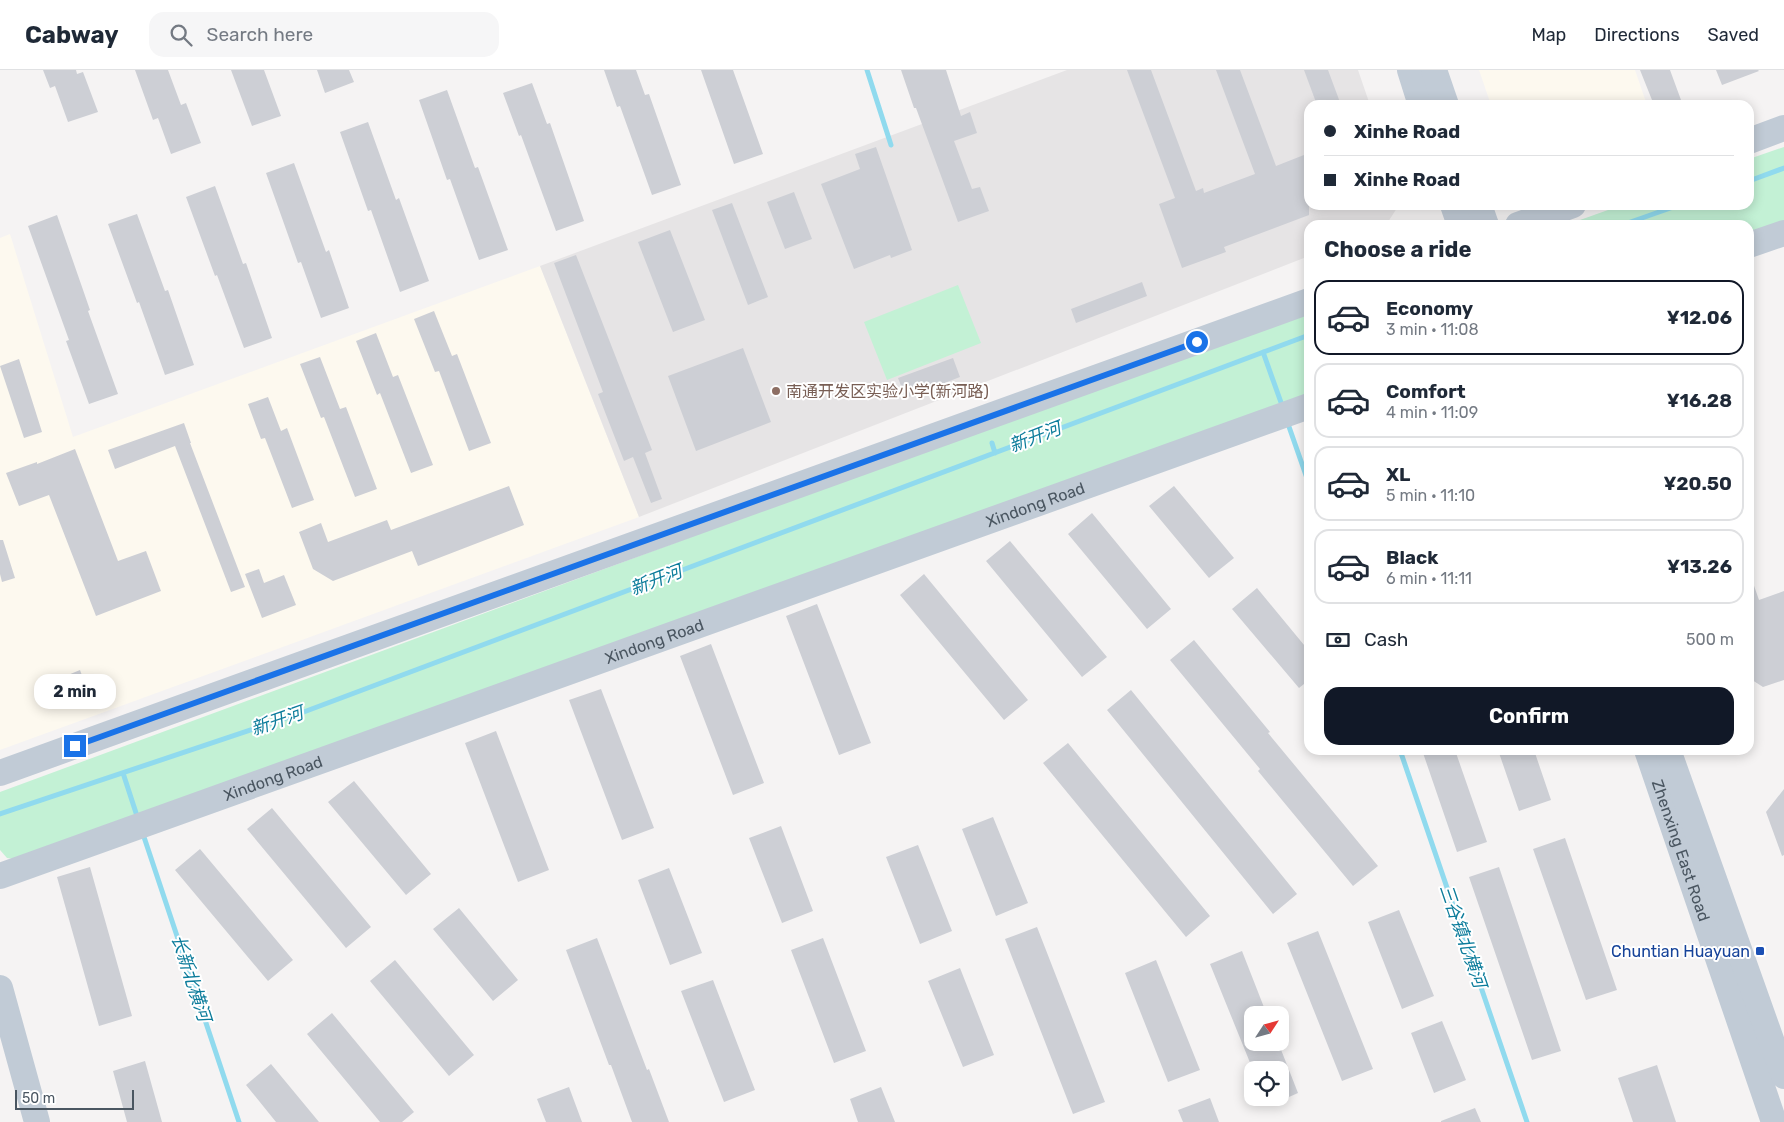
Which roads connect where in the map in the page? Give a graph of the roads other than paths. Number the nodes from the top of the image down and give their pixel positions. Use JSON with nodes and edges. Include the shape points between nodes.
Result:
{"nodes":[{"id":1,"x":1410,"y":70,"type":"edge"},
{"id":2,"x":1434,"y":70,"type":"edge"},
{"id":3,"x":1419,"y":100,"type":"edge"},
{"id":4,"x":1444,"y":100,"type":"edge"},
{"id":5,"x":1784,"y":128,"type":"edge"},
{"id":6,"x":1754,"y":138,"type":"edge"},
{"id":7,"x":1559,"y":210,"type":"edge"},
{"id":8,"x":1532,"y":220,"type":"edge"},
{"id":9,"x":1784,"y":232,"type":"edge"},
{"id":10,"x":1754,"y":243,"type":"edge"},
{"id":11,"x":1304,"y":303,"type":"edge"},
{"id":12,"x":1304,"y":408,"type":"edge"},
{"id":13,"x":1649,"y":755,"type":"edge"},
{"id":14,"x":1670,"y":755,"type":"edge"},
{"id":15,"x":0,"y":773,"type":"edge"},
{"id":16,"x":0,"y":876,"type":"edge"},
{"id":17,"x":0,"y":988,"type":"edge"},
{"id":18,"x":1784,"y":1076,"type":"edge"},
{"id":19,"x":37,"y":1122,"type":"edge"},
{"id":20,"x":1774,"y":1122,"type":"edge"}],
"edges":[{"from":1,"to":3,"type":"street"},
{"from":2,"to":4,"type":"street"},
{"from":5,"to":6,"type":"street"},
{"from":7,"to":8,"type":"street"},
{"from":9,"to":10,"type":"street"},
{"from":11,"to":15,"type":"street"},
{"from":12,"to":16,"type":"street","name":"Xindong Road"},
{"from":13,"to":20,"type":"street","name":"Zhenxing East Road"},
{"from":14,"to":18,"type":"street","name":"Zhenxing East Road"},
{"from":17,"to":19,"type":"street"}]}
